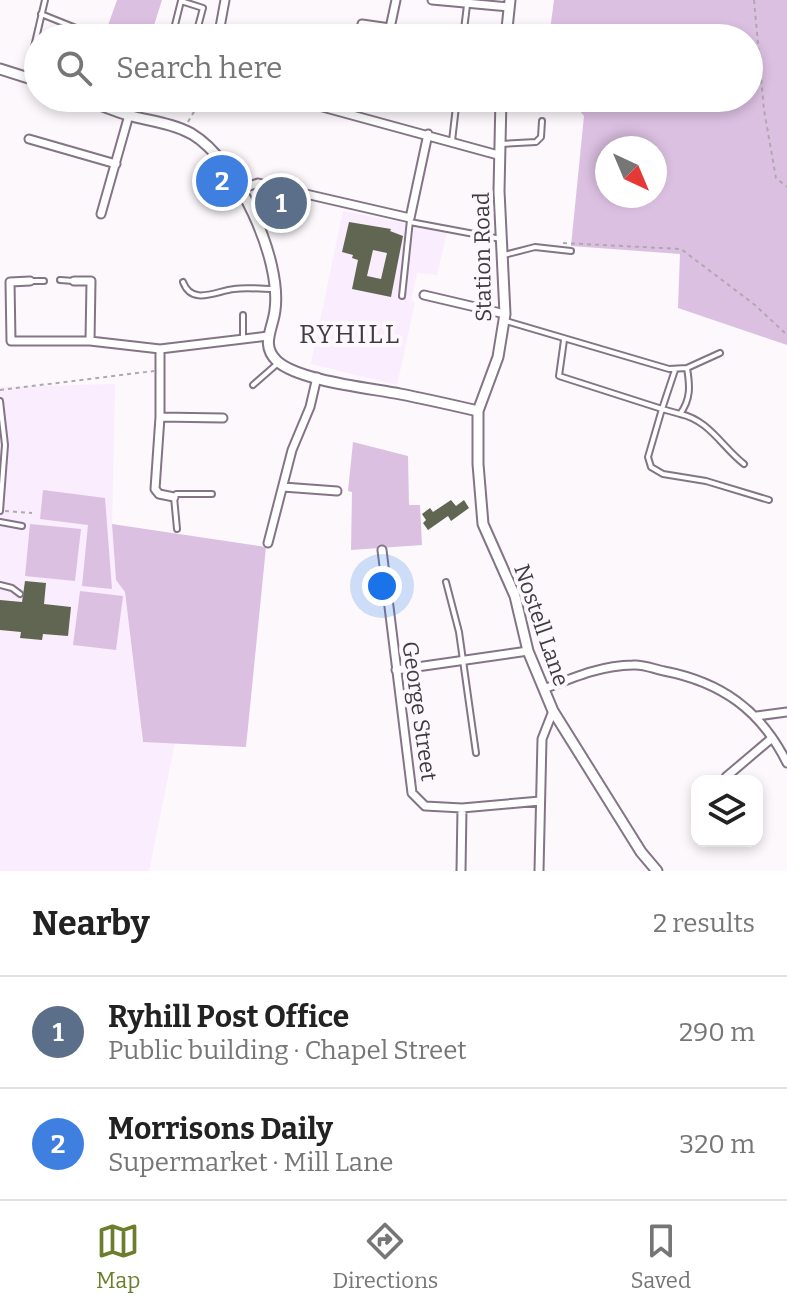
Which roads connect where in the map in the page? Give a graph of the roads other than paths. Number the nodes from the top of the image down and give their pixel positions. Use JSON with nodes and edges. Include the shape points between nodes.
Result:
{"nodes":[{"id":1,"x":45,"y":0,"type":"edge"},
{"id":2,"x":225,"y":0,"type":"edge"},
{"id":3,"x":396,"y":0,"type":"edge"},
{"id":4,"x":432,"y":0,"type":"edge"},
{"id":5,"x":509,"y":4,"type":"edge"},
{"id":6,"x":467,"y":5,"type":"junction"},
{"id":7,"x":41,"y":14,"type":"junction"},
{"id":8,"x":39,"y":24,"type":"edge"},
{"id":9,"x":66,"y":24,"type":"edge"},
{"id":10,"x":175,"y":24,"type":"edge"},
{"id":11,"x":199,"y":24,"type":"edge"},
{"id":12,"x":221,"y":24,"type":"edge"},
{"id":13,"x":391,"y":24,"type":"edge"},
{"id":14,"x":465,"y":24,"type":"edge"},
{"id":15,"x":507,"y":24,"type":"edge"},
{"id":16,"x":0,"y":69,"type":"edge"},
{"id":17,"x":24,"y":76,"type":"edge"},
{"id":18,"x":121,"y":112,"type":"edge"},
{"id":19,"x":343,"y":112,"type":"edge"},
{"id":20,"x":455,"y":112,"type":"edge"},
{"id":21,"x":500,"y":112,"type":"edge"},
{"id":22,"x":129,"y":115,"type":"junction"},
{"id":23,"x":542,"y":121,"type":"dead end"},
{"id":24,"x":428,"y":134,"type":"junction"},
{"id":25,"x":29,"y":139,"type":"dead end"},
{"id":26,"x":452,"y":141,"type":"junction"},
{"id":27,"x":498,"y":150,"type":"junction"},
{"id":28,"x":116,"y":164,"type":"junction"},
{"id":29,"x":241,"y":189,"type":"junction"},
{"id":30,"x":101,"y":214,"type":"dead end"},
{"id":31,"x":410,"y":220,"type":"junction"},
{"id":32,"x":503,"y":239,"type":"junction"},
{"id":33,"x":571,"y":251,"type":"dead end"},
{"id":34,"x":504,"y":255,"type":"junction"},
{"id":35,"x":60,"y":280,"type":"dead end"},
{"id":36,"x":30,"y":281,"type":"joint"},
{"id":37,"x":44,"y":281,"type":"dead end"},
{"id":38,"x":74,"y":281,"type":"joint"},
{"id":39,"x":183,"y":282,"type":"dead end"},
{"id":40,"x":276,"y":289,"type":"junction"},
{"id":41,"x":424,"y":295,"type":"dead end"},
{"id":42,"x":402,"y":296,"type":"dead end"},
{"id":43,"x":243,"y":315,"type":"dead end"},
{"id":44,"x":505,"y":318,"type":"junction"},
{"id":45,"x":268,"y":336,"type":"junction"},
{"id":46,"x":243,"y":337,"type":"junction"},
{"id":47,"x":565,"y":339,"type":"junction"},
{"id":48,"x":90,"y":341,"type":"junction"},
{"id":49,"x":160,"y":349,"type":"junction"},
{"id":50,"x":720,"y":353,"type":"dead end"},
{"id":51,"x":279,"y":363,"type":"junction"},
{"id":52,"x":687,"y":368,"type":"junction"},
{"id":53,"x":675,"y":370,"type":"junction"},
{"id":54,"x":317,"y":377,"type":"junction"},
{"id":55,"x":253,"y":385,"type":"dead end"},
{"id":56,"x":0,"y":401,"type":"edge"},
{"id":57,"x":662,"y":409,"type":"junction"},
{"id":58,"x":478,"y":411,"type":"junction"},
{"id":59,"x":680,"y":414,"type":"junction"},
{"id":60,"x":160,"y":417,"type":"junction"},
{"id":61,"x":223,"y":418,"type":"dead end"},
{"id":62,"x":744,"y":464,"type":"dead end"},
{"id":63,"x":283,"y":487,"type":"junction"},
{"id":64,"x":337,"y":491,"type":"dead end"},
{"id":65,"x":212,"y":494,"type":"dead end"},
{"id":66,"x":174,"y":497,"type":"junction"},
{"id":67,"x":769,"y":500,"type":"dead end"},
{"id":68,"x":0,"y":510,"type":"edge"},
{"id":69,"x":0,"y":522,"type":"edge"},
{"id":70,"x":22,"y":526,"type":"dead end"},
{"id":71,"x":177,"y":529,"type":"dead end"},
{"id":72,"x":268,"y":543,"type":"dead end"},
{"id":73,"x":382,"y":550,"type":"dead end"},
{"id":74,"x":446,"y":582,"type":"dead end"},
{"id":75,"x":0,"y":585,"type":"edge"},
{"id":76,"x":20,"y":594,"type":"dead end"},
{"id":77,"x":528,"y":651,"type":"junction"},
{"id":78,"x":463,"y":661,"type":"junction"},
{"id":79,"x":396,"y":670,"type":"junction"},
{"id":80,"x":544,"y":689,"type":"junction"},
{"id":81,"x":553,"y":711,"type":"junction"},
{"id":82,"x":787,"y":712,"type":"edge"},
{"id":83,"x":757,"y":716,"type":"junction"},
{"id":84,"x":772,"y":738,"type":"junction"},
{"id":85,"x":476,"y":753,"type":"dead end"},
{"id":86,"x":787,"y":763,"type":"edge"},
{"id":87,"x":728,"y":775,"type":"edge"},
{"id":88,"x":540,"y":801,"type":"junction"},
{"id":89,"x":462,"y":808,"type":"junction"},
{"id":90,"x":461,"y":871,"type":"edge"},
{"id":91,"x":539,"y":871,"type":"edge"},
{"id":92,"x":657,"y":871,"type":"edge"}],
"edges":[{"from":1,"to":7,"type":"lane"},
{"from":2,"to":12,"type":"street"},
{"from":3,"to":13,"type":"street"},
{"from":4,"to":6,"type":"street"},
{"from":5,"to":6,"type":"street"},
{"from":5,"to":15,"type":"street"},
{"from":6,"to":14,"type":"lane"},
{"from":7,"to":8,"type":"lane"},
{"from":7,"to":9,"type":"lane"},
{"from":10,"to":11,"type":"lane","via":[[181,1],[203,8]]},
{"from":16,"to":17,"type":"street"},
{"from":18,"to":22,"type":"street"},
{"from":19,"to":24,"type":"street"},
{"from":20,"to":26,"type":"lane"},
{"from":21,"to":27,"type":"street","name":"Station Road"},
{"from":22,"to":28,"type":"street"},
{"from":22,"to":29,"type":"street","via":[[193,135]]},
{"from":23,"to":27,"type":"lane","via":[[536,142]]},
{"from":24,"to":26,"type":"street"},
{"from":24,"to":31,"type":"street"},
{"from":25,"to":28,"type":"street"},
{"from":26,"to":27,"type":"street"},
{"from":27,"to":32,"type":"street","name":"Station Road"},
{"from":28,"to":30,"type":"street","via":[[110,202]]},
{"from":29,"to":31,"type":"street","via":[[258,183]]},
{"from":29,"to":40,"type":"street","via":[[273,265]]},
{"from":31,"to":32,"type":"lane"},
{"from":31,"to":42,"type":"lane"},
{"from":32,"to":34,"type":"street","name":"Station Road"},
{"from":33,"to":34,"type":"lane","via":[[535,247]]},
{"from":34,"to":44,"type":"street","name":"Station Road"},
{"from":35,"to":38,"type":"lane"},
{"from":36,"to":37,"type":"lane"},
{"from":36,"to":48,"type":"street","via":[[10,282],[11,341]]},
{"from":38,"to":48,"type":"street","via":[[91,281]]},
{"from":39,"to":40,"type":"lane","via":[[192,294],[210,297],[242,288]]},
{"from":40,"to":45,"type":"street"},
{"from":41,"to":44,"type":"street"},
{"from":43,"to":46,"type":"lane"},
{"from":44,"to":47,"type":"lane"},
{"from":44,"to":58,"type":"street","name":"Station Road","via":[[498,357]]},
{"from":45,"to":46,"type":"street"},
{"from":45,"to":51,"type":"street","via":[[271,354]]},
{"from":46,"to":49,"type":"street"},
{"from":47,"to":53,"type":"lane"},
{"from":47,"to":57,"type":"lane","via":[[559,376]]},
{"from":48,"to":49,"type":"street"},
{"from":49,"to":60,"type":"street"},
{"from":50,"to":52,"type":"lane"},
{"from":51,"to":54,"type":"street"},
{"from":51,"to":55,"type":"lane"},
{"from":52,"to":53,"type":"lane"},
{"from":52,"to":59,"type":"lane","via":[[689,395]]},
{"from":53,"to":57,"type":"lane"},
{"from":54,"to":58,"type":"street"},
{"from":54,"to":63,"type":"street"},
{"from":56,"to":68,"type":"lane","via":[[5,445]]},
{"from":57,"to":59,"type":"lane"},
{"from":57,"to":67,"type":"lane","via":[[648,457],[651,467]]},
{"from":58,"to":77,"type":"street","name":"Nostell Lane","via":[[483,524],[515,596]]},
{"from":59,"to":62,"type":"lane","via":[[705,425]]},
{"from":60,"to":61,"type":"street"},
{"from":60,"to":66,"type":"street","via":[[155,489]]},
{"from":63,"to":64,"type":"street"},
{"from":63,"to":72,"type":"street"},
{"from":65,"to":66,"type":"lane","via":[[180,492]]},
{"from":66,"to":71,"type":"lane"},
{"from":69,"to":70,"type":"lane"},
{"from":73,"to":79,"type":"street","name":"George Street"},
{"from":74,"to":78,"type":"lane"},
{"from":75,"to":76,"type":"lane"},
{"from":77,"to":78,"type":"street"},
{"from":77,"to":80,"type":"street","name":"Nostell Lane"},
{"from":78,"to":79,"type":"street"},
{"from":78,"to":85,"type":"lane"},
{"from":79,"to":89,"type":"street","name":"George Street","via":[[412,793],[425,806]]},
{"from":80,"to":81,"type":"street","name":"Nostell Lane"},
{"from":80,"to":83,"type":"street","via":[[582,674],[634,664],[695,677]]},
{"from":81,"to":88,"type":"street","via":[[542,739]]},
{"from":81,"to":92,"type":"street","name":"Nostell Lane"},
{"from":82,"to":83,"type":"street"},
{"from":83,"to":84,"type":"street"},
{"from":84,"to":86,"type":"street"},
{"from":84,"to":87,"type":"street"},
{"from":88,"to":89,"type":"street","name":"George Street"},
{"from":88,"to":91,"type":"street"},
{"from":89,"to":90,"type":"street"}]}
